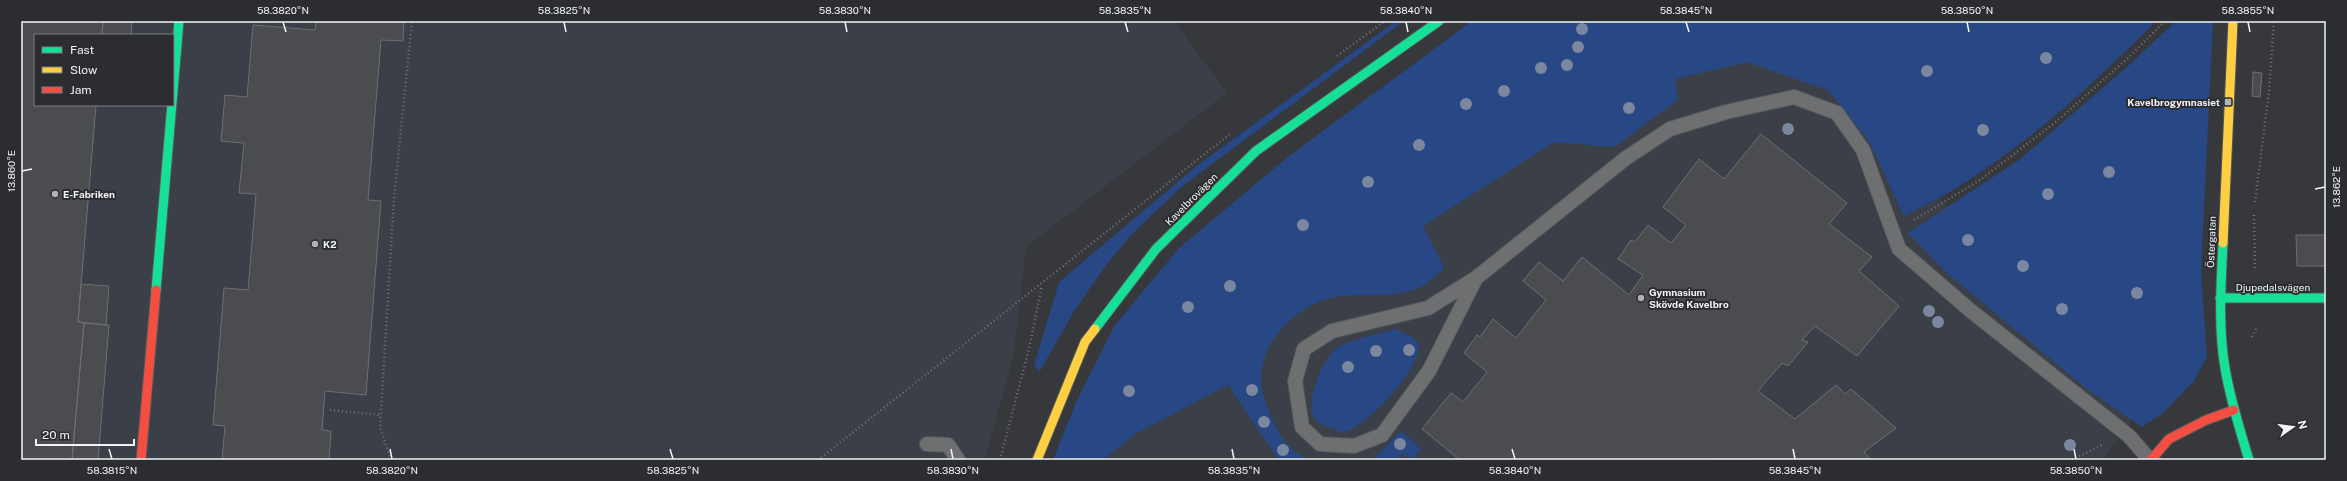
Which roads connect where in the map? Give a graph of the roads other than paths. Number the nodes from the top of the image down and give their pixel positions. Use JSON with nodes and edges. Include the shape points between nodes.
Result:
{"nodes":[{"id":1,"x":179,"y":21,"type":"edge"},
{"id":2,"x":1439,"y":21,"type":"edge"},
{"id":3,"x":2233,"y":21,"type":"edge"},
{"id":4,"x":174,"y":79,"type":"edge"},
{"id":5,"x":172,"y":106,"type":"edge"},
{"id":6,"x":1476,"y":278,"type":"junction"},
{"id":7,"x":2220,"y":298,"type":"junction"},
{"id":8,"x":2326,"y":298,"type":"edge"},
{"id":9,"x":2234,"y":410,"type":"junction"},
{"id":10,"x":927,"y":444,"type":"dead end"},
{"id":11,"x":141,"y":460,"type":"edge"},
{"id":12,"x":958,"y":460,"type":"edge"},
{"id":13,"x":1037,"y":460,"type":"edge"},
{"id":14,"x":2151,"y":460,"type":"edge"},
{"id":15,"x":2248,"y":460,"type":"edge"}],
"edges":[{"from":1,"to":4,"type":"street"},
{"from":2,"to":13,"type":"street","name":"Kavelbrovägen","via":[[1256,151],[1156,249],[1085,342]]},
{"from":3,"to":7,"type":"street","name":"Östergatan"},
{"from":5,"to":11,"type":"street"},
{"from":6,"to":6,"type":"lane","via":[[1428,308],[1332,331],[1304,349],[1295,381],[1302,427],[1320,444],[1354,446],[1382,435],[1429,371]]},
{"from":6,"to":14,"type":"lane","via":[[1626,158],[1670,129],[1726,112],[1794,97],[1837,113],[1863,150],[1899,249],[1971,311],[2129,436]]},
{"from":7,"to":8,"type":"street","name":"Djupedalsvägen"},
{"from":7,"to":9,"type":"street","name":"Östergatan","via":[[2225,367]]},
{"from":9,"to":14,"type":"street","via":[[2206,420],[2169,439]]},
{"from":9,"to":15,"type":"street","name":"Östergatan"},
{"from":10,"to":12,"type":"lane","via":[[948,445]]}]}
